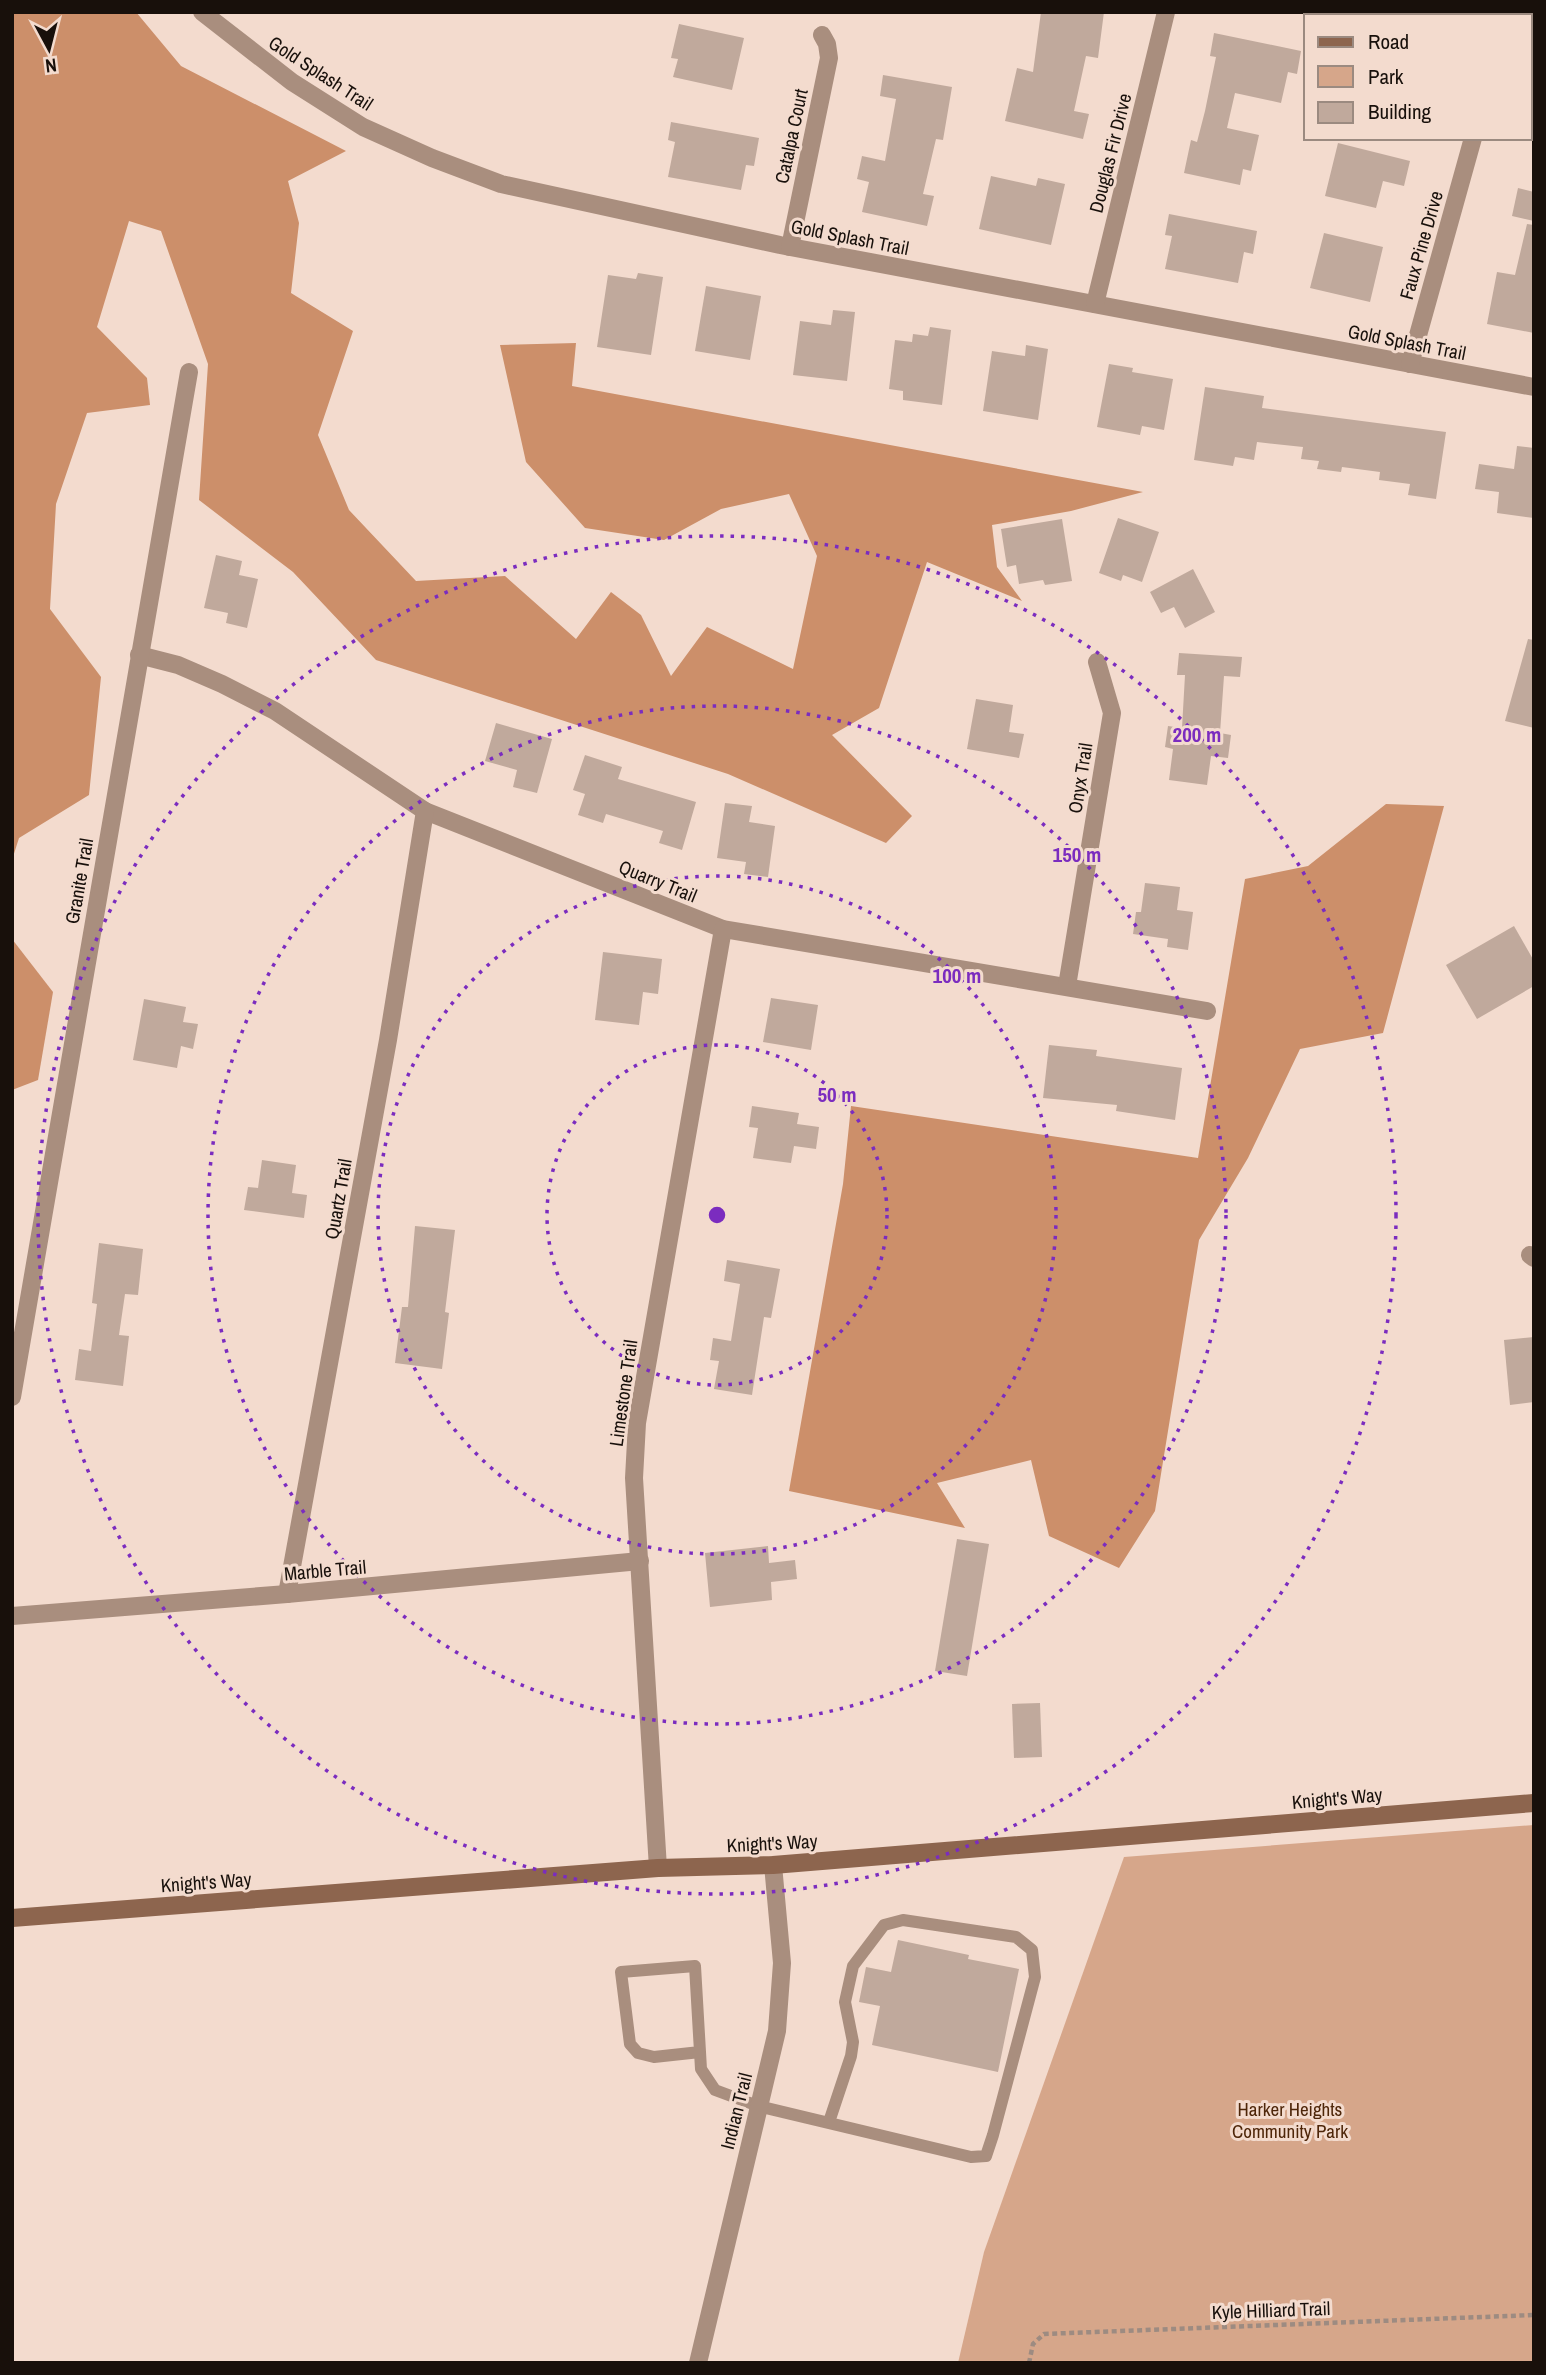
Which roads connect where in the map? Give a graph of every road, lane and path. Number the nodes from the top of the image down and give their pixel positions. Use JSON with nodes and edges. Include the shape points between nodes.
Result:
{"nodes":[{"id":1,"x":202,"y":12,"type":"edge"},
{"id":2,"x":1166,"y":12,"type":"edge"},
{"id":3,"x":822,"y":35,"type":"dead end"},
{"id":4,"x":1472,"y":140,"type":"edge"},
{"id":5,"x":790,"y":247,"type":"junction"},
{"id":6,"x":1095,"y":304,"type":"junction"},
{"id":7,"x":1410,"y":364,"type":"junction"},
{"id":8,"x":189,"y":372,"type":"dead end"},
{"id":9,"x":1534,"y":387,"type":"edge"},
{"id":10,"x":139,"y":654,"type":"junction"},
{"id":11,"x":1097,"y":662,"type":"dead end"},
{"id":12,"x":425,"y":811,"type":"junction"},
{"id":13,"x":723,"y":929,"type":"junction"},
{"id":14,"x":1067,"y":986,"type":"junction"},
{"id":15,"x":1207,"y":1011,"type":"dead end"},
{"id":16,"x":12,"y":1397,"type":"edge"},
{"id":17,"x":640,"y":1562,"type":"junction"},
{"id":18,"x":287,"y":1594,"type":"junction"},
{"id":19,"x":12,"y":1616,"type":"edge"},
{"id":20,"x":1534,"y":1804,"type":"edge"},
{"id":21,"x":773,"y":1865,"type":"junction"},
{"id":22,"x":658,"y":1868,"type":"junction"},
{"id":23,"x":12,"y":1918,"type":"edge"},
{"id":24,"x":700,"y":2052,"type":"junction"},
{"id":25,"x":758,"y":2106,"type":"junction"},
{"id":26,"x":829,"y":2122,"type":"junction"},
{"id":27,"x":1534,"y":2315,"type":"edge"},
{"id":28,"x":698,"y":2363,"type":"edge"},
{"id":29,"x":1029,"y":2363,"type":"edge"}],
"edges":[{"from":1,"to":5,"type":"street","name":"Gold Splash Trail","via":[[304,90],[363,127],[432,158],[501,184]]},
{"from":2,"to":6,"type":"street","name":"Douglas Fir Drive"},
{"from":3,"to":5,"type":"street","name":"Catalpa Court","via":[[829,58]]},
{"from":4,"to":7,"type":"street","name":"Faux Pine Drive"},
{"from":5,"to":6,"type":"street","name":"Gold Splash Trail"},
{"from":6,"to":7,"type":"street","name":"Gold Splash Trail"},
{"from":7,"to":9,"type":"street","name":"Gold Splash Trail"},
{"from":8,"to":10,"type":"street","name":"Granite Trail"},
{"from":10,"to":12,"type":"street","name":"Quarry Trail","via":[[178,665],[275,711]]},
{"from":10,"to":16,"type":"street","name":"Granite Trail"},
{"from":11,"to":14,"type":"street","name":"Onyx Trail","via":[[1112,713]]},
{"from":12,"to":13,"type":"street","name":"Quarry Trail"},
{"from":12,"to":18,"type":"street","name":"Quartz Trail"},
{"from":13,"to":14,"type":"street","name":"Quarry Trail"},
{"from":13,"to":17,"type":"street","name":"Limestone Trail","via":[[637,1423],[634,1479]]},
{"from":14,"to":15,"type":"street","name":"Quarry Trail"},
{"from":17,"to":18,"type":"street","name":"Marble Trail"},
{"from":17,"to":22,"type":"street","name":"Limestone Trail"},
{"from":18,"to":19,"type":"street","name":"Marble Trail"},
{"from":20,"to":21,"type":"main road","name":"Knight's Way"},
{"from":21,"to":22,"type":"main road","name":"Knight's Way"},
{"from":21,"to":25,"type":"street","name":"Indian Trail","via":[[782,1963],[777,2031]]},
{"from":22,"to":23,"type":"main road","name":"Knight's Way"},
{"from":24,"to":24,"type":"lane","via":[[695,1966],[621,1972],[630,2044],[638,2053],[654,2057]]},
{"from":24,"to":25,"type":"lane","via":[[701,2069],[715,2090]]},
{"from":25,"to":26,"type":"lane"},
{"from":25,"to":28,"type":"street","name":"Indian Trail"},
{"from":26,"to":26,"type":"lane","via":[[971,2157],[986,2156],[1035,1977],[1032,1950],[1016,1937],[903,1920],[884,1925],[853,1966],[845,2002],[853,2042],[851,2056]]},
{"from":27,"to":29,"type":"path","name":"Kyle Hilliard Trail","via":[[1044,2334],[1033,2344]]}]}
